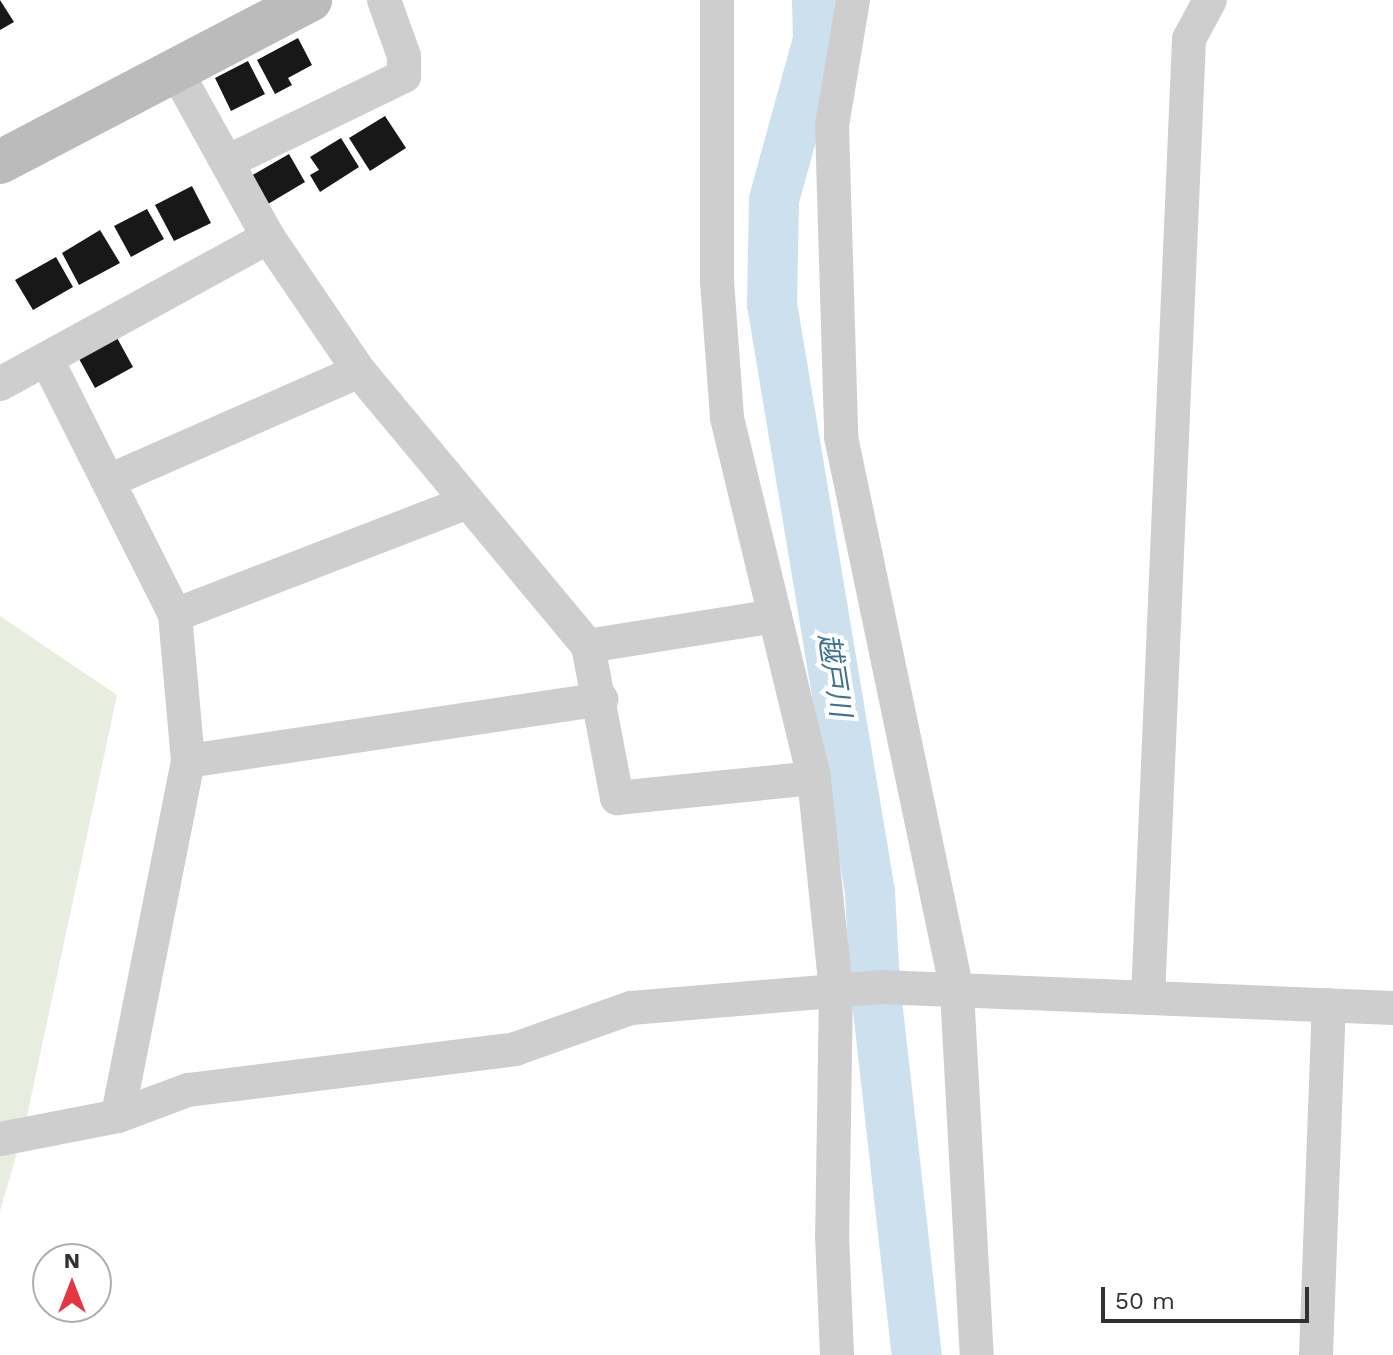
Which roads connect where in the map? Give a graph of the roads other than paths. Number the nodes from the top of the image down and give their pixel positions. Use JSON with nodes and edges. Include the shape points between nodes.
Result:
{"nodes":[{"id":1,"x":310,"y":0,"type":"edge"},
{"id":2,"x":384,"y":0,"type":"edge"},
{"id":3,"x":717,"y":0,"type":"edge"},
{"id":4,"x":853,"y":0,"type":"edge"},
{"id":5,"x":1210,"y":0,"type":"edge"},
{"id":6,"x":175,"y":69,"type":"junction"},
{"id":7,"x":0,"y":162,"type":"edge"},
{"id":8,"x":227,"y":162,"type":"junction"},
{"id":9,"x":268,"y":237,"type":"junction"},
{"id":10,"x":47,"y":360,"type":"junction"},
{"id":11,"x":359,"y":371,"type":"junction"},
{"id":12,"x":0,"y":384,"type":"edge"},
{"id":13,"x":111,"y":480,"type":"junction"},
{"id":14,"x":466,"y":503,"type":"junction"},
{"id":15,"x":175,"y":615,"type":"junction"},
{"id":16,"x":775,"y":616,"type":"junction"},
{"id":17,"x":588,"y":646,"type":"junction"},
{"id":18,"x":601,"y":699,"type":"junction"},
{"id":19,"x":188,"y":761,"type":"junction"},
{"id":20,"x":814,"y":778,"type":"junction"},
{"id":21,"x":836,"y":991,"type":"junction"},
{"id":22,"x":957,"y":991,"type":"junction"},
{"id":23,"x":1148,"y":998,"type":"junction"},
{"id":24,"x":1329,"y":1005,"type":"junction"},
{"id":25,"x":1393,"y":1008,"type":"edge"},
{"id":26,"x":118,"y":1116,"type":"junction"},
{"id":27,"x":0,"y":1139,"type":"edge"},
{"id":28,"x":837,"y":1355,"type":"edge"},
{"id":29,"x":977,"y":1355,"type":"edge"},
{"id":30,"x":1316,"y":1355,"type":"edge"}],
"edges":[{"from":1,"to":6,"type":"street"},
{"from":2,"to":8,"type":"street","via":[[404,56],[404,76]]},
{"from":3,"to":16,"type":"street","via":[[717,281],[727,418]]},
{"from":4,"to":22,"type":"street","via":[[832,125],[841,437]]},
{"from":5,"to":23,"type":"street","via":[[1189,39]]},
{"from":6,"to":7,"type":"street"},
{"from":6,"to":8,"type":"street"},
{"from":8,"to":9,"type":"street"},
{"from":9,"to":10,"type":"street"},
{"from":9,"to":11,"type":"street"},
{"from":10,"to":12,"type":"street"},
{"from":10,"to":13,"type":"street"},
{"from":11,"to":13,"type":"street"},
{"from":11,"to":14,"type":"street"},
{"from":13,"to":15,"type":"street"},
{"from":14,"to":15,"type":"street"},
{"from":14,"to":17,"type":"street"},
{"from":15,"to":19,"type":"street"},
{"from":16,"to":17,"type":"street"},
{"from":16,"to":20,"type":"street"},
{"from":17,"to":18,"type":"street"},
{"from":18,"to":19,"type":"street"},
{"from":18,"to":20,"type":"street","via":[[617,798]]},
{"from":19,"to":26,"type":"street"},
{"from":20,"to":21,"type":"street"},
{"from":21,"to":22,"type":"street"},
{"from":21,"to":26,"type":"street","via":[[631,1008],[515,1049],[188,1090]]},
{"from":21,"to":28,"type":"street","via":[[832,1235]]},
{"from":22,"to":23,"type":"street"},
{"from":22,"to":29,"type":"street"},
{"from":23,"to":24,"type":"street"},
{"from":24,"to":25,"type":"street"},
{"from":24,"to":30,"type":"street"},
{"from":26,"to":27,"type":"street"}]}
